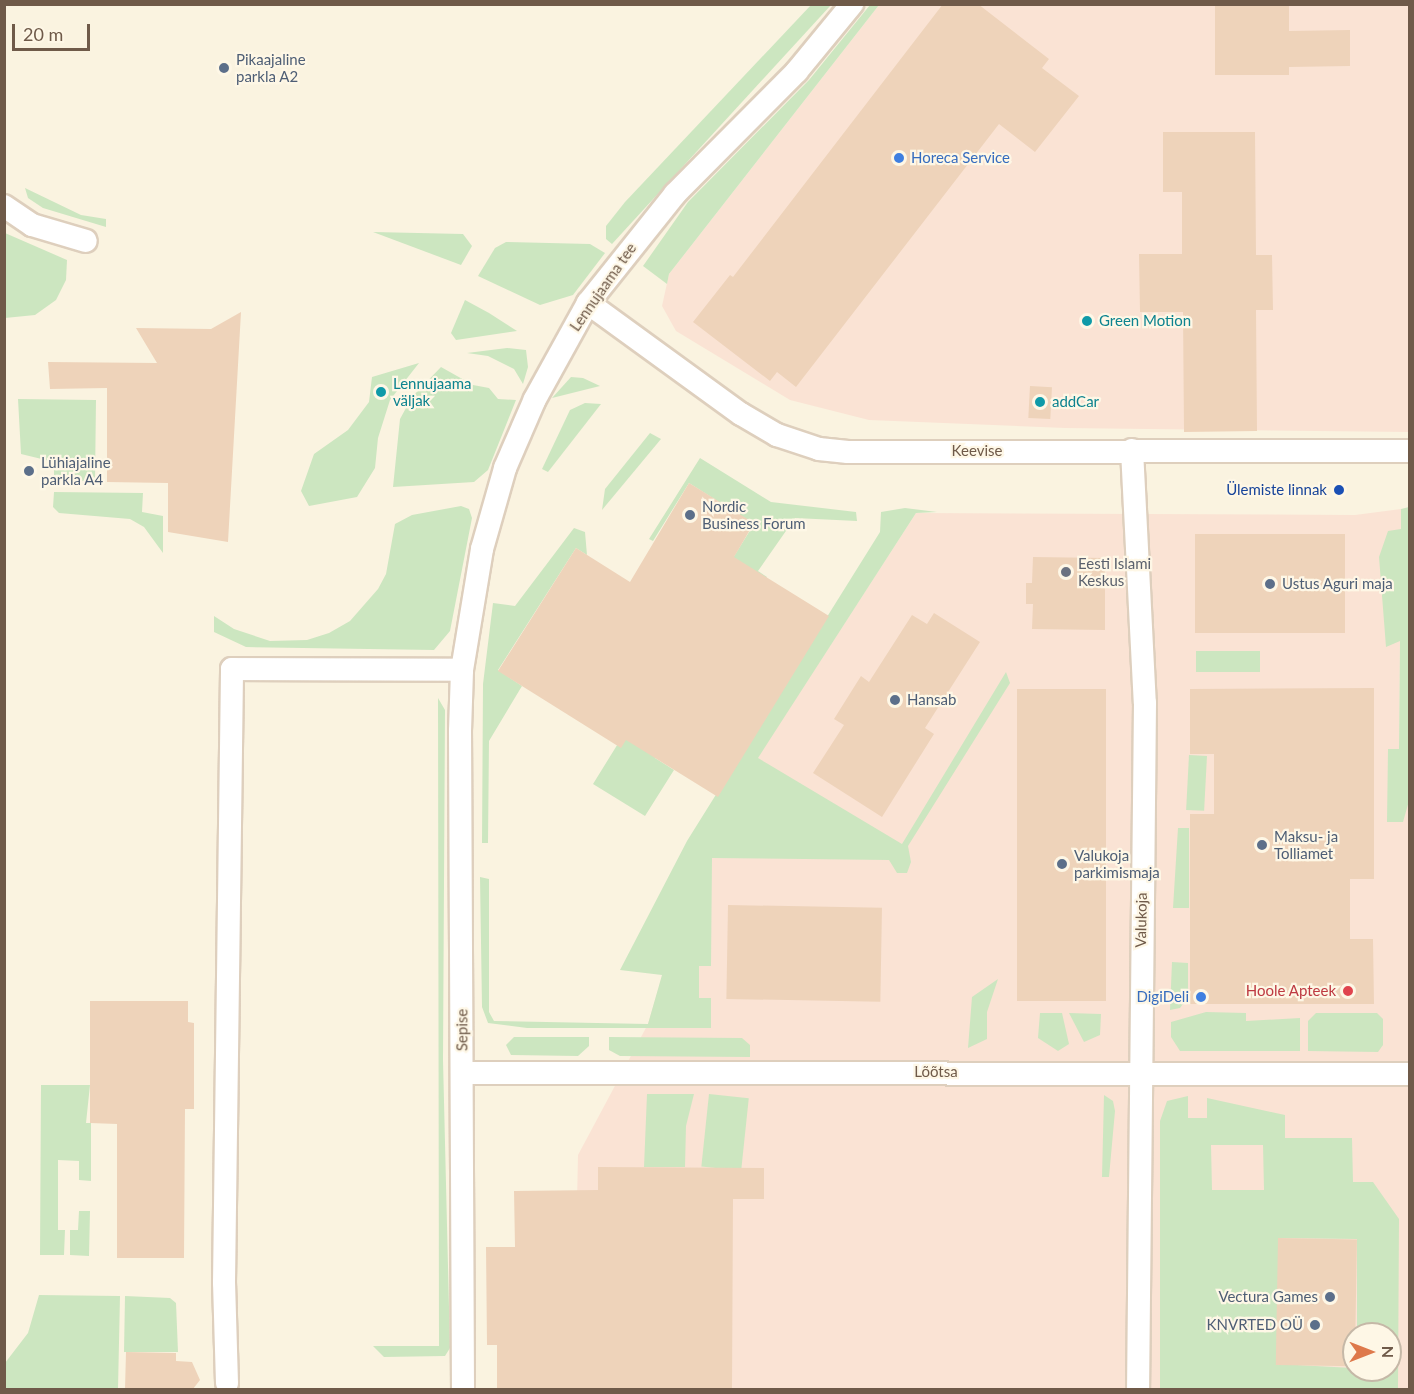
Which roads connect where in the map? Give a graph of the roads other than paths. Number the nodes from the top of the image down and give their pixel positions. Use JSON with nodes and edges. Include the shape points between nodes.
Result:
{"nodes":[{"id":1,"x":852,"y":4,"type":"edge"},
{"id":2,"x":4,"y":206,"type":"edge"},
{"id":3,"x":86,"y":241,"type":"dead end"},
{"id":4,"x":588,"y":303,"type":"junction"},
{"id":5,"x":1132,"y":450,"type":"junction"},
{"id":6,"x":1410,"y":451,"type":"edge"},
{"id":7,"x":462,"y":670,"type":"junction"},
{"id":8,"x":1139,"y":1072,"type":"junction"},
{"id":9,"x":462,"y":1073,"type":"junction"},
{"id":10,"x":1410,"y":1074,"type":"edge"},
{"id":11,"x":227,"y":1383,"type":"dead end"},
{"id":12,"x":463,"y":1389,"type":"edge"},
{"id":13,"x":1138,"y":1389,"type":"edge"}],
"edges":[{"from":1,"to":4,"type":"street","name":"Lennujaama tee","via":[[789,79],[675,194]]},
{"from":2,"to":3,"type":"street","via":[[32,225]]},
{"from":4,"to":5,"type":"street","name":"Keevise","via":[[741,414],[777,435],[819,448]]},
{"from":4,"to":7,"type":"street","name":"Lennujaama tee","via":[[535,399],[505,468],[482,549]]},
{"from":5,"to":6,"type":"street","name":"Keevise"},
{"from":5,"to":8,"type":"street","name":"Valukoja","via":[[1145,703]]},
{"from":7,"to":9,"type":"street","name":"Sepise"},
{"from":7,"to":11,"type":"street","via":[[232,669],[224,1283]]},
{"from":8,"to":9,"type":"street","name":"Lõõtsa"},
{"from":8,"to":10,"type":"street","name":"Lõõtsa"},
{"from":8,"to":13,"type":"street","name":"Valukoja"},
{"from":9,"to":12,"type":"street","name":"Sepise"}]}
